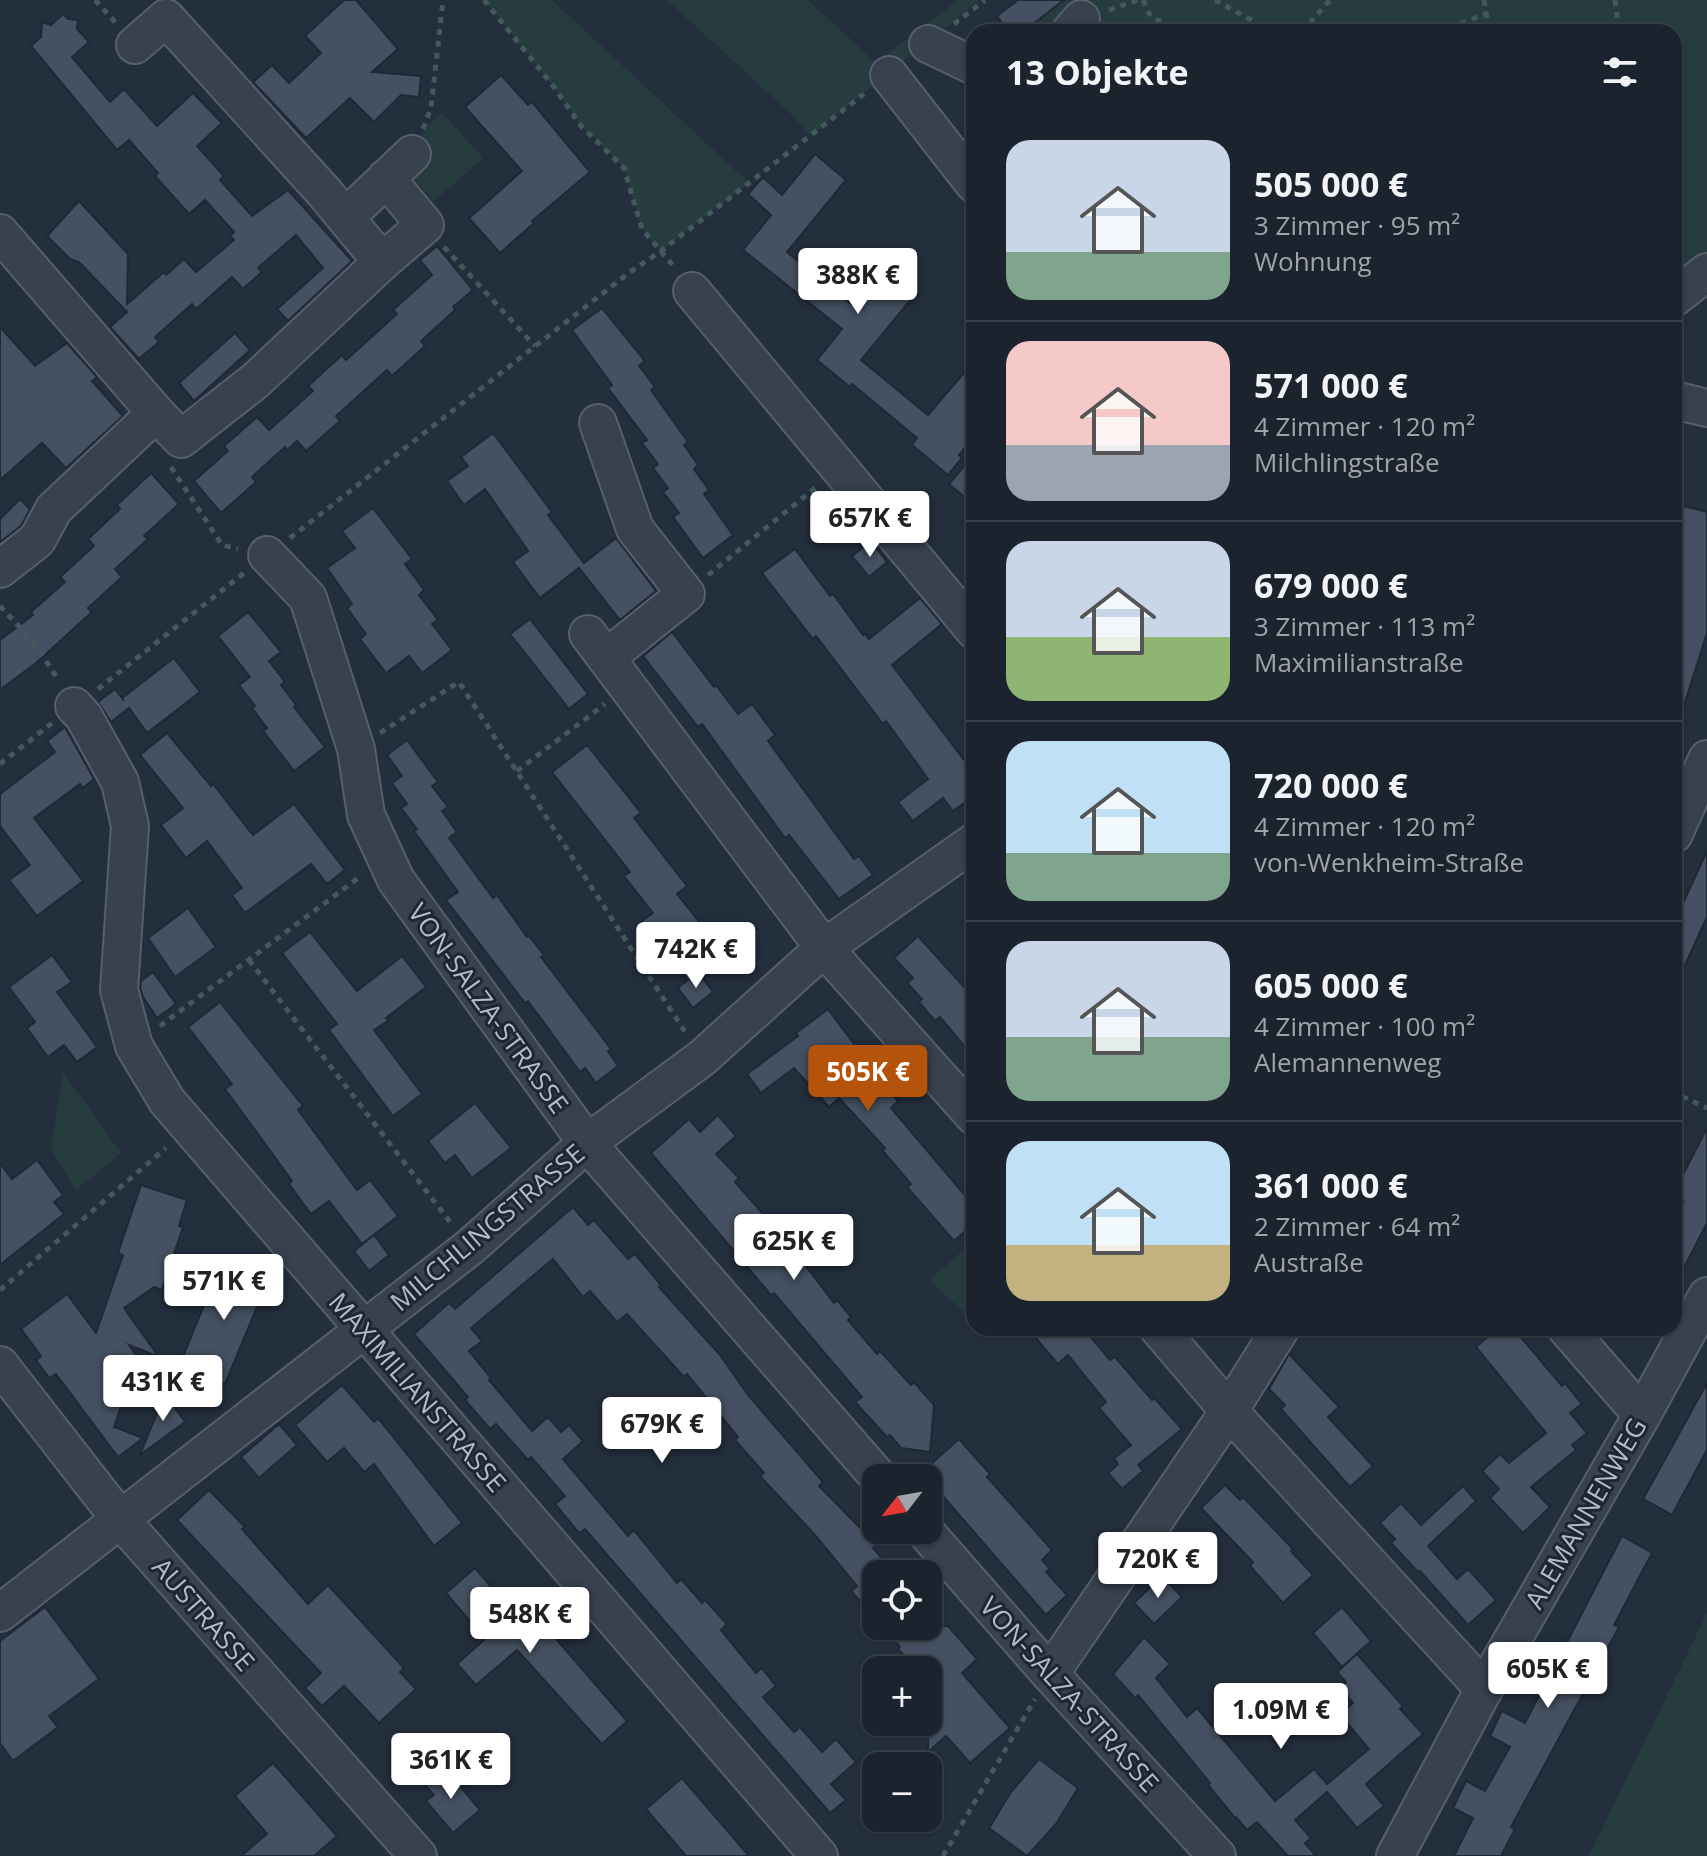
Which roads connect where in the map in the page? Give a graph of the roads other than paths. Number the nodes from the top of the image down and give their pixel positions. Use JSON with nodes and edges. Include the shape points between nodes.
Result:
{"nodes":[{"id":1,"x":928,"y":44,"type":"road end"},
{"id":2,"x":135,"y":45,"type":"dead end"},
{"id":3,"x":966,"y":62,"type":"edge"},
{"id":4,"x":889,"y":75,"type":"road end"},
{"id":5,"x":966,"y":174,"type":"edge"},
{"id":6,"x":346,"y":217,"type":"junction"},
{"id":7,"x":0,"y":233,"type":"edge"},
{"id":8,"x":382,"y":262,"type":"junction"},
{"id":9,"x":1707,"y":272,"type":"edge"},
{"id":10,"x":692,"y":291,"type":"dead end"},
{"id":11,"x":1682,"y":292,"type":"edge"},
{"id":12,"x":1682,"y":402,"type":"edge"},
{"id":13,"x":1707,"y":408,"type":"edge"},
{"id":14,"x":156,"y":413,"type":"junction"},
{"id":15,"x":598,"y":423,"type":"dead end"},
{"id":16,"x":267,"y":555,"type":"road end"},
{"id":17,"x":0,"y":569,"type":"edge"},
{"id":18,"x":966,"y":620,"type":"edge"},
{"id":19,"x":74,"y":706,"type":"road end"},
{"id":20,"x":1707,"y":759,"type":"edge"},
{"id":21,"x":1682,"y":816,"type":"edge"},
{"id":22,"x":966,"y":848,"type":"edge"},
{"id":23,"x":824,"y":948,"type":"junction"},
{"id":24,"x":966,"y":1107,"type":"edge"},
{"id":25,"x":587,"y":1143,"type":"junction"},
{"id":26,"x":1707,"y":1296,"type":"edge"},
{"id":27,"x":364,"y":1330,"type":"junction"},
{"id":28,"x":1165,"y":1336,"type":"edge"},
{"id":29,"x":1276,"y":1336,"type":"edge"},
{"id":30,"x":1573,"y":1336,"type":"edge"},
{"id":31,"x":0,"y":1365,"type":"edge"},
{"id":32,"x":1229,"y":1411,"type":"junction"},
{"id":33,"x":1642,"y":1415,"type":"junction"},
{"id":34,"x":867,"y":1464,"type":"edge"},
{"id":35,"x":120,"y":1519,"type":"junction"},
{"id":36,"x":936,"y":1544,"type":"edge"},
{"id":37,"x":0,"y":1613,"type":"edge"},
{"id":38,"x":1050,"y":1674,"type":"junction"},
{"id":39,"x":1484,"y":1689,"type":"junction"},
{"id":40,"x":418,"y":1856,"type":"edge"},
{"id":41,"x":819,"y":1856,"type":"edge"},
{"id":42,"x":1217,"y":1856,"type":"edge"},
{"id":43,"x":1395,"y":1856,"type":"edge"}],
"edges":[{"from":1,"to":3,"type":"street"},
{"from":2,"to":6,"type":"street","via":[[166,18]]},
{"from":4,"to":5,"type":"street"},
{"from":6,"to":8,"type":"street"},
{"from":6,"to":8,"type":"street","via":[[399,166],[425,225]]},
{"from":7,"to":14,"type":"street"},
{"from":8,"to":14,"type":"street","via":[[255,381],[181,439]]},
{"from":9,"to":11,"type":"street"},
{"from":10,"to":18,"type":"street"},
{"from":12,"to":13,"type":"street"},
{"from":14,"to":17,"type":"street","via":[[54,509],[37,540]]},
{"from":15,"to":23,"type":"street","via":[[635,529],[686,594],[597,646]]},
{"from":16,"to":25,"type":"street","name":"VON-SALZA-STRASSE","via":[[308,598],[356,749],[366,815],[396,880]]},
{"from":19,"to":27,"type":"street","name":"MAXIMILIANSTRASSE","via":[[120,782],[130,826],[119,990],[134,1046],[167,1101]]},
{"from":20,"to":21,"type":"street"},
{"from":22,"to":23,"type":"street","name":"MILCHLINGSTRASSE"},
{"from":23,"to":24,"type":"street"},
{"from":23,"to":25,"type":"street","name":"MILCHLINGSTRASSE","via":[[702,1058]]},
{"from":25,"to":27,"type":"street","name":"MILCHLINGSTRASSE","via":[[470,1247]]},
{"from":25,"to":34,"type":"street","name":"VON-SALZA-STRASSE"},
{"from":26,"to":33,"type":"street","name":"ALEMANNENWEG"},
{"from":27,"to":35,"type":"street","name":"MILCHLINGSTRASSE"},
{"from":27,"to":41,"type":"street","name":"MAXIMILIANSTRASSE"},
{"from":28,"to":32,"type":"street"},
{"from":29,"to":32,"type":"street"},
{"from":30,"to":33,"type":"street"},
{"from":31,"to":35,"type":"street","name":"AUSTRASSE"},
{"from":32,"to":38,"type":"street"},
{"from":32,"to":39,"type":"street"},
{"from":33,"to":39,"type":"street","name":"ALEMANNENWEG"},
{"from":35,"to":37,"type":"street","name":"MILCHLINGSTRASSE"},
{"from":35,"to":40,"type":"street","name":"AUSTRASSE"},
{"from":36,"to":38,"type":"street","name":"VON-SALZA-STRASSE"},
{"from":38,"to":42,"type":"street","name":"VON-SALZA-STRASSE"},
{"from":39,"to":43,"type":"street","name":"ALEMANNENWEG"}]}
